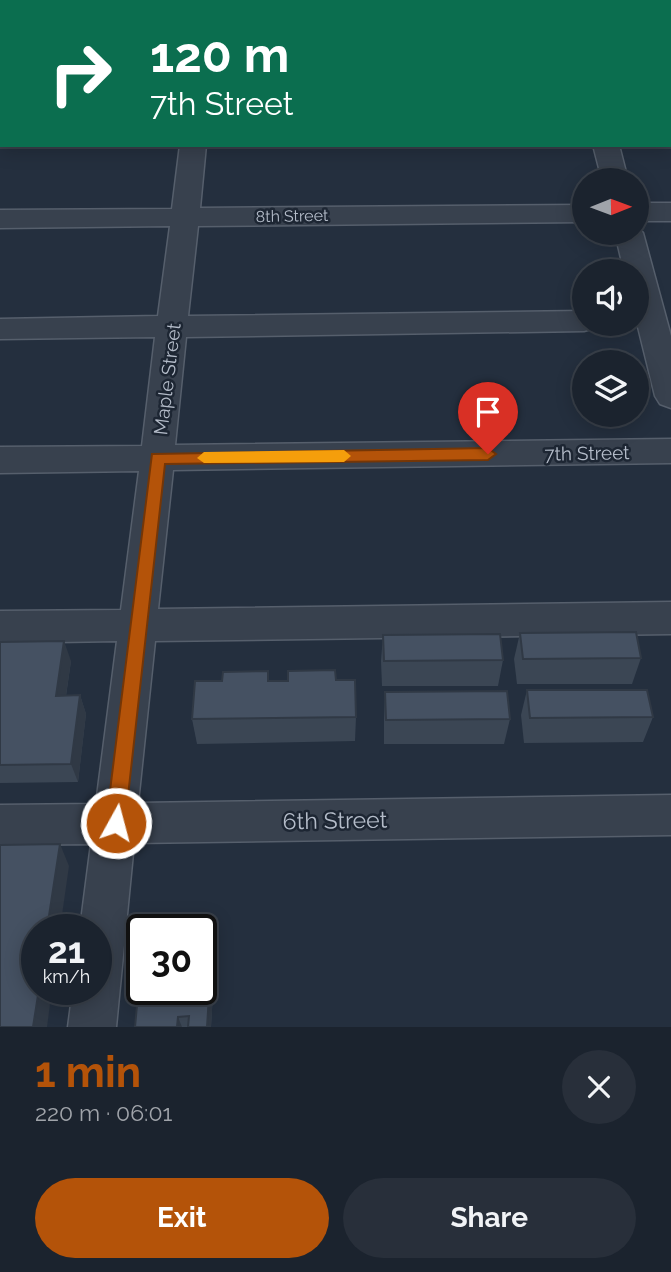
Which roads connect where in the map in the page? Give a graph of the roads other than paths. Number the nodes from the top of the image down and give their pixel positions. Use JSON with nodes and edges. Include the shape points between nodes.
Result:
{"nodes":[{"id":1,"x":193,"y":147,"type":"edge"},
{"id":2,"x":607,"y":147,"type":"edge"},
{"id":3,"x":612,"y":168,"type":"edge"},
{"id":4,"x":649,"y":212,"type":"edge"},
{"id":5,"x":671,"y":212,"type":"edge"},
{"id":6,"x":572,"y":213,"type":"edge"},
{"id":7,"x":185,"y":217,"type":"junction"},
{"id":8,"x":0,"y":219,"type":"edge"},
{"id":9,"x":632,"y":245,"type":"edge"},
{"id":10,"x":572,"y":321,"type":"edge"},
{"id":11,"x":653,"y":321,"type":"edge"},
{"id":12,"x":173,"y":327,"type":"junction"},
{"id":13,"x":0,"y":329,"type":"edge"},
{"id":14,"x":671,"y":396,"type":"edge"},
{"id":15,"x":671,"y":452,"type":"edge"},
{"id":16,"x":158,"y":458,"type":"junction"},
{"id":17,"x":0,"y":460,"type":"edge"},
{"id":18,"x":671,"y":618,"type":"edge"},
{"id":19,"x":138,"y":626,"type":"junction"},
{"id":20,"x":0,"y":627,"type":"edge"},
{"id":21,"x":671,"y":815,"type":"edge"},
{"id":22,"x":116,"y":823,"type":"junction"},
{"id":23,"x":0,"y":825,"type":"edge"},
{"id":24,"x":105,"y":914,"type":"edge"},
{"id":25,"x":94,"y":1005,"type":"edge"},
{"id":26,"x":92,"y":1027,"type":"edge"}],
"edges":[{"from":1,"to":7,"type":"street","name":"Maple Street"},
{"from":2,"to":3,"type":"street"},
{"from":4,"to":5,"type":"street"},
{"from":6,"to":7,"type":"street","name":"8th Street"},
{"from":7,"to":8,"type":"street","name":"8th Street"},
{"from":7,"to":12,"type":"street","name":"Maple Street"},
{"from":9,"to":11,"type":"street"},
{"from":10,"to":12,"type":"street"},
{"from":11,"to":14,"type":"street"},
{"from":12,"to":13,"type":"street"},
{"from":12,"to":16,"type":"street","name":"Maple Street"},
{"from":15,"to":16,"type":"street","name":"7th Street"},
{"from":16,"to":17,"type":"street","name":"7th Street"},
{"from":16,"to":19,"type":"street","name":"Maple Street"},
{"from":18,"to":19,"type":"street"},
{"from":19,"to":20,"type":"street"},
{"from":19,"to":22,"type":"street","name":"Maple Street"},
{"from":21,"to":22,"type":"street","name":"6th Street"},
{"from":22,"to":23,"type":"street","name":"6th Street"},
{"from":22,"to":24,"type":"street","name":"Maple Street"},
{"from":25,"to":26,"type":"street","name":"Maple Street"}]}
